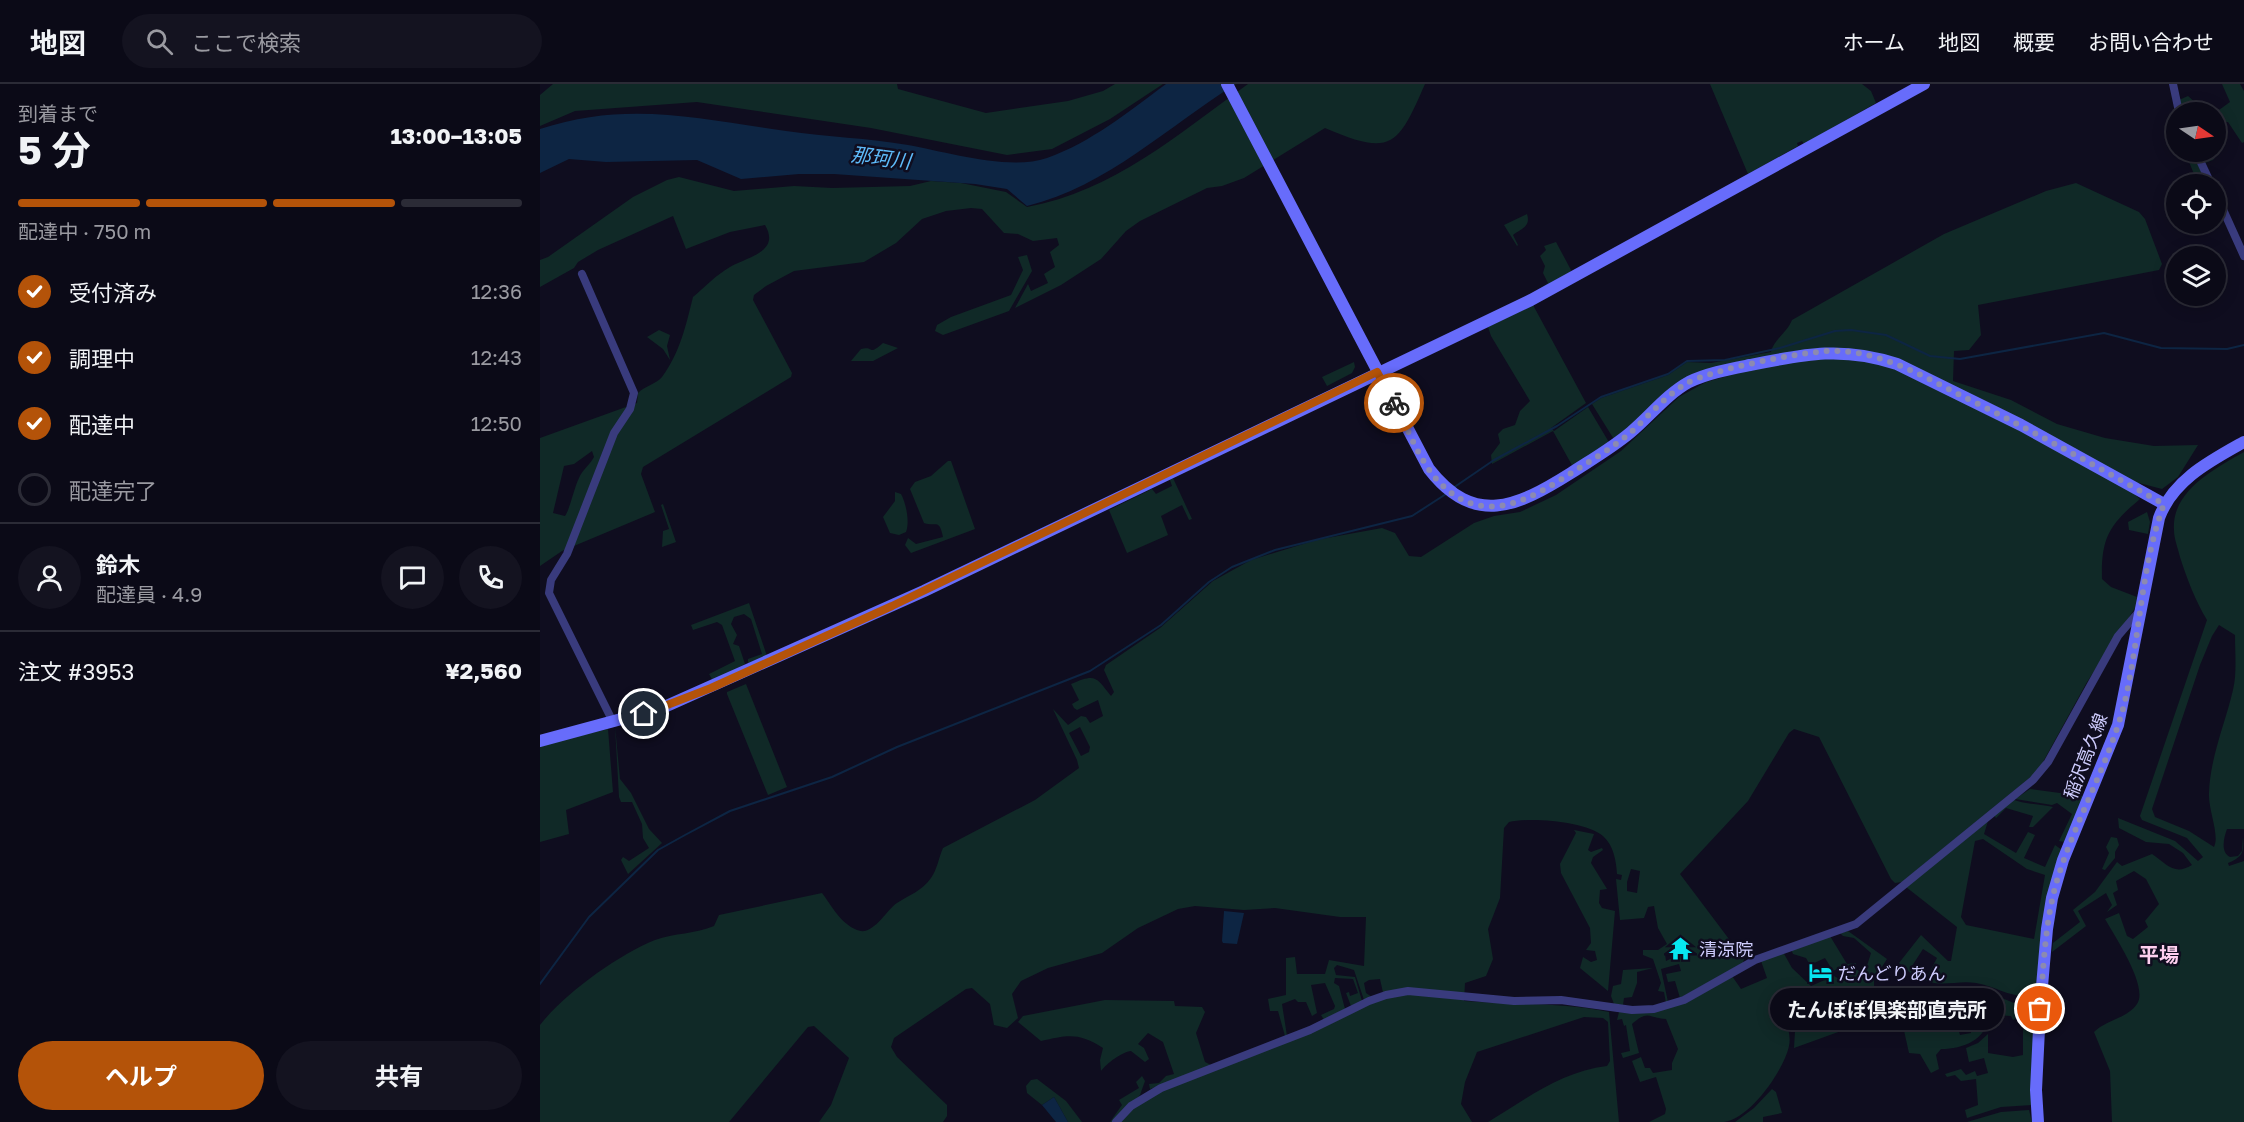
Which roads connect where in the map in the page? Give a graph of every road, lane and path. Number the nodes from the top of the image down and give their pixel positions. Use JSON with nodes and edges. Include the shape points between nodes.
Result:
{"nodes":[{"id":1,"x":1227,"y":84,"type":"edge"},
{"id":2,"x":1924,"y":84,"type":"edge"},
{"id":3,"x":2173,"y":84,"type":"edge"},
{"id":4,"x":2177,"y":102,"type":"edge"},
{"id":5,"x":2226,"y":216,"type":"edge"},
{"id":6,"x":2244,"y":256,"type":"edge"},
{"id":7,"x":582,"y":274,"type":"dead end"},
{"id":8,"x":1377,"y":372,"type":"junction"},
{"id":9,"x":2244,"y":442,"type":"edge"},
{"id":10,"x":2164,"y":504,"type":"junction"},
{"id":11,"x":2142,"y":608,"type":"junction"},
{"id":12,"x":613,"y":722,"type":"junction"},
{"id":13,"x":540,"y":741,"type":"edge"},
{"id":14,"x":1116,"y":1122,"type":"edge"},
{"id":15,"x":2038,"y":1122,"type":"edge"}],
"edges":[{"from":1,"to":8,"type":"street"},
{"from":2,"to":8,"type":"street","via":[[1553,288]]},
{"from":3,"to":4,"type":"street"},
{"from":5,"to":6,"type":"street"},
{"from":7,"to":12,"type":"street","via":[[634,393],[634,401],[614,433],[567,554],[551,580],[549,593]]},
{"from":8,"to":10,"type":"street","via":[[1438,481],[1461,499],[1487,507],[1511,504],[1546,489],[1615,445],[1675,391],[1701,377],[1828,351],[1898,364],[2021,425]]},
{"from":8,"to":12,"type":"street","via":[[882,611],[679,701]]},
{"from":9,"to":10,"type":"street","name":"稲沢高久線","via":[[2197,471]]},
{"from":10,"to":11,"type":"street","name":"稲沢高久線"},
{"from":11,"to":14,"type":"street","via":[[2118,636],[2048,762],[2033,780],[1850,927],[1755,960],[1684,1000],[1654,1009],[1408,991],[1386,995],[1310,1030],[1161,1088],[1131,1106]]},
{"from":11,"to":15,"type":"street","name":"稲沢高久線","via":[[2118,725],[2063,860],[2052,898],[2040,1009]]},
{"from":12,"to":13,"type":"street"}]}
